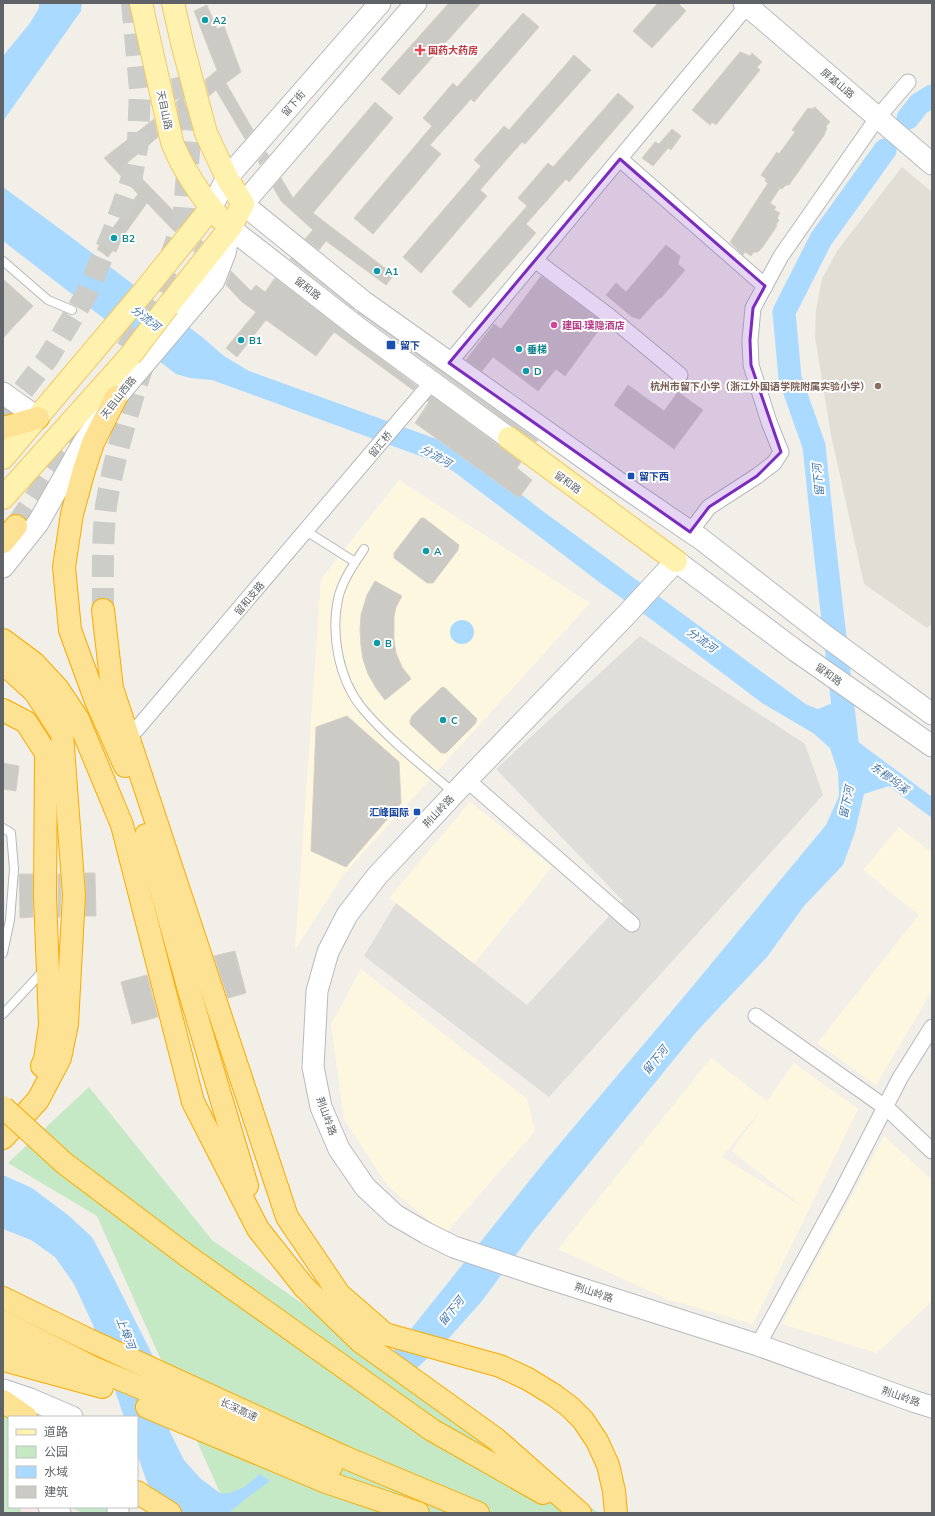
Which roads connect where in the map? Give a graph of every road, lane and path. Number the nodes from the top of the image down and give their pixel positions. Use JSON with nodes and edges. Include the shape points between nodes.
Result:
{"nodes":[{"id":1,"x":141,"y":3,"type":"edge"},
{"id":2,"x":173,"y":3,"type":"edge"},
{"id":3,"x":380,"y":3,"type":"edge"},
{"id":4,"x":416,"y":3,"type":"edge"},
{"id":5,"x":745,"y":4,"type":"edge"},
{"id":6,"x":908,"y":82,"type":"dead end"},
{"id":7,"x":878,"y":117,"type":"junction"},
{"id":8,"x":620,"y":159,"type":"junction"},
{"id":9,"x":932,"y":164,"type":"edge"},
{"id":10,"x":227,"y":178,"type":"junction"},
{"id":11,"x":243,"y":204,"type":"junction"},
{"id":12,"x":211,"y":208,"type":"junction"},
{"id":13,"x":230,"y":228,"type":"junction"},
{"id":14,"x":535,"y":260,"type":"junction"},
{"id":15,"x":3,"y":261,"type":"edge"},
{"id":16,"x":765,"y":286,"type":"junction"},
{"id":17,"x":72,"y":310,"type":"dead end"},
{"id":18,"x":137,"y":360,"type":"junction"},
{"id":19,"x":449,"y":363,"type":"junction"},
{"id":20,"x":680,"y":375,"type":"dead end"},
{"id":21,"x":432,"y":382,"type":"junction"},
{"id":22,"x":3,"y":393,"type":"edge"},
{"id":23,"x":116,"y":397,"type":"junction"},
{"id":24,"x":38,"y":418,"type":"junction"},
{"id":25,"x":3,"y":428,"type":"edge"},
{"id":26,"x":508,"y":438,"type":"joint"},
{"id":27,"x":3,"y":458,"type":"edge"},
{"id":28,"x":361,"y":466,"type":"joint"},
{"id":29,"x":3,"y":498,"type":"edge"},
{"id":30,"x":306,"y":531,"type":"junction"},
{"id":31,"x":690,"y":532,"type":"junction"},
{"id":32,"x":364,"y":549,"type":"dead end"},
{"id":33,"x":676,"y":561,"type":"junction"},
{"id":34,"x":355,"y":562,"type":"junction"},
{"id":35,"x":3,"y":567,"type":"edge"},
{"id":36,"x":103,"y":610,"type":"tunnel mouth"},
{"id":37,"x":3,"y":640,"type":"edge"},
{"id":38,"x":3,"y":663,"type":"edge"},
{"id":39,"x":3,"y":710,"type":"edge"},
{"id":40,"x":932,"y":714,"type":"edge"},
{"id":41,"x":136,"y":730,"type":"dead end"},
{"id":42,"x":932,"y":746,"type":"edge"},
{"id":43,"x":460,"y":787,"type":"junction"},
{"id":44,"x":3,"y":828,"type":"edge"},
{"id":45,"x":632,"y":924,"type":"dead end"},
{"id":46,"x":3,"y":954,"type":"edge"},
{"id":47,"x":48,"y":966,"type":"junction"},
{"id":48,"x":3,"y":1014,"type":"edge"},
{"id":49,"x":756,"y":1016,"type":"dead end"},
{"id":50,"x":932,"y":1027,"type":"edge"},
{"id":51,"x":3,"y":1106,"type":"edge"},
{"id":52,"x":224,"y":1107,"type":"junction"},
{"id":53,"x":885,"y":1107,"type":"junction"},
{"id":54,"x":7,"y":1127,"type":"edge"},
{"id":55,"x":932,"y":1151,"type":"edge"},
{"id":56,"x":287,"y":1217,"type":"junction"},
{"id":57,"x":260,"y":1230,"type":"junction"},
{"id":58,"x":3,"y":1298,"type":"edge"},
{"id":59,"x":3,"y":1322,"type":"edge"},
{"id":60,"x":3,"y":1342,"type":"edge"},
{"id":61,"x":758,"y":1345,"type":"junction"},
{"id":62,"x":3,"y":1360,"type":"edge"},
{"id":63,"x":99,"y":1378,"type":"junction"},
{"id":64,"x":3,"y":1390,"type":"edge"},
{"id":65,"x":3,"y":1401,"type":"edge"},
{"id":66,"x":932,"y":1407,"type":"edge"},
{"id":67,"x":182,"y":1414,"type":"junction"},
{"id":68,"x":25,"y":1416,"type":"edge"},
{"id":69,"x":70,"y":1416,"type":"edge"},
{"id":70,"x":138,"y":1493,"type":"edge"},
{"id":71,"x":51,"y":1508,"type":"edge"},
{"id":72,"x":60,"y":1513,"type":"edge"},
{"id":73,"x":170,"y":1513,"type":"edge"},
{"id":74,"x":418,"y":1513,"type":"edge"},
{"id":75,"x":440,"y":1513,"type":"edge"},
{"id":76,"x":478,"y":1513,"type":"edge"},
{"id":77,"x":577,"y":1513,"type":"edge"},
{"id":78,"x":580,"y":1513,"type":"edge"},
{"id":79,"x":616,"y":1513,"type":"edge"}],
"edges":[{"from":1,"to":12,"type":"main road","name":"天目山路","via":[[172,142],[179,159]]},
{"from":2,"to":10,"type":"main road","via":[[206,133]]},
{"from":3,"to":10,"type":"main road","name":"留下街"},
{"from":4,"to":11,"type":"main road"},
{"from":5,"to":7,"type":"main road","name":"屏基山路"},
{"from":5,"to":8,"type":"street"},
{"from":6,"to":7,"type":"street"},
{"from":7,"to":9,"type":"main road","name":"屏基山路"},
{"from":7,"to":16,"type":"street","via":[[781,256]]},
{"from":8,"to":14,"type":"street"},
{"from":8,"to":16,"type":"street"},
{"from":10,"to":11,"type":"main road"},
{"from":10,"to":12,"type":"main road","name":"留下街"},
{"from":11,"to":13,"type":"main road","name":"天目山西路"},
{"from":11,"to":19,"type":"main road","via":[[364,302]]},
{"from":12,"to":13,"type":"main road","name":"留和路"},
{"from":12,"to":24,"type":"main road"},
{"from":13,"to":18,"type":"main road","name":"天目山西路","bridge":true,"via":[[177,311]]},
{"from":13,"to":21,"type":"main road","name":"留和路"},
{"from":14,"to":19,"type":"street"},
{"from":14,"to":20,"type":"street","via":[[609,316]]},
{"from":15,"to":17,"type":"lane","via":[[48,300]]},
{"from":16,"to":31,"type":"street","via":[[753,308],[751,365],[781,452],[774,463],[757,476],[709,507]]},
{"from":18,"to":23,"type":"main road","name":"天目山西路"},
{"from":18,"to":29,"type":"main road","name":"天目山西路"},
{"from":19,"to":31,"type":"main road"},
{"from":21,"to":26,"type":"main road","name":"留和路"},
{"from":21,"to":28,"type":"street","name":"留汇桥"},
{"from":22,"to":24,"type":"main road"},
{"from":23,"to":35,"type":"main road","name":"天目山西路","via":[[84,442],[38,523]]},
{"from":23,"to":52,"type":"highway","via":[[93,443],[72,514],[64,567],[70,630],[96,701],[130,777]]},
{"from":24,"to":25,"type":"highway"},
{"from":24,"to":27,"type":"main road"},
{"from":26,"to":33,"type":"main road","name":"留和路"},
{"from":28,"to":30,"type":"street","name":"留和支路"},
{"from":30,"to":34,"type":"lane"},
{"from":30,"to":41,"type":"street","name":"留和支路"},
{"from":31,"to":40,"type":"main road"},
{"from":32,"to":34,"type":"lane"},
{"from":33,"to":42,"type":"main road","name":"留和路","via":[[840,682]]},
{"from":33,"to":43,"type":"main road","name":"荆山岭路"},
{"from":34,"to":43,"type":"lane","via":[[339,595],[335,623],[343,673],[352,694],[362,708],[402,748]]},
{"from":36,"to":56,"type":"highway","via":[[112,688]]},
{"from":37,"to":57,"type":"highway","via":[[34,663],[58,689],[78,719],[122,825],[193,1102]]},
{"from":38,"to":54,"type":"highway","via":[[35,692],[62,734],[74,895],[67,1024],[60,1058],[38,1100]]},
{"from":39,"to":47,"type":"highway","via":[[26,722],[46,752],[45,896]]},
{"from":43,"to":45,"type":"street"},
{"from":43,"to":61,"type":"main road","name":"荆山岭路","via":[[377,876],[346,915],[328,952],[318,991],[312,1067],[321,1107],[339,1149],[365,1187],[395,1215],[426,1233],[454,1246],[528,1272]]},
{"from":44,"to":46,"type":"lane","via":[[11,833],[14,869],[10,920]]},
{"from":47,"to":48,"type":"lane"},
{"from":47,"to":54,"type":"highway","via":[[50,1025],[45,1059],[28,1094],[10,1113]]},
{"from":49,"to":53,"type":"street"},
{"from":50,"to":53,"type":"street"},
{"from":51,"to":77,"type":"highway","bridge":true,"via":[[64,1163],[186,1255],[432,1430]]},
{"from":52,"to":56,"type":"highway"},
{"from":52,"to":57,"type":"highway"},
{"from":53,"to":55,"type":"street"},
{"from":53,"to":61,"type":"street"},
{"from":56,"to":79,"type":"highway","via":[[339,1294],[385,1334],[500,1366],[554,1395],[583,1420],[597,1441],[608,1465]]},
{"from":57,"to":78,"type":"highway","via":[[304,1287],[361,1342],[496,1439]]},
{"from":58,"to":76,"type":"highway","name":"长深高速","via":[[344,1457]]},
{"from":59,"to":63,"type":"highway"},
{"from":60,"to":63,"type":"highway"},
{"from":61,"to":66,"type":"main road","name":"荆山岭路"},
{"from":62,"to":63,"type":"highway"},
{"from":63,"to":67,"type":"highway"},
{"from":64,"to":69,"type":"main road"},
{"from":65,"to":68,"type":"highway"},
{"from":67,"to":74,"type":"highway","via":[[326,1482]]},
{"from":67,"to":75,"type":"highway","name":"长深高速"},
{"from":70,"to":73,"type":"highway"},
{"from":71,"to":72,"type":"main road"}]}
